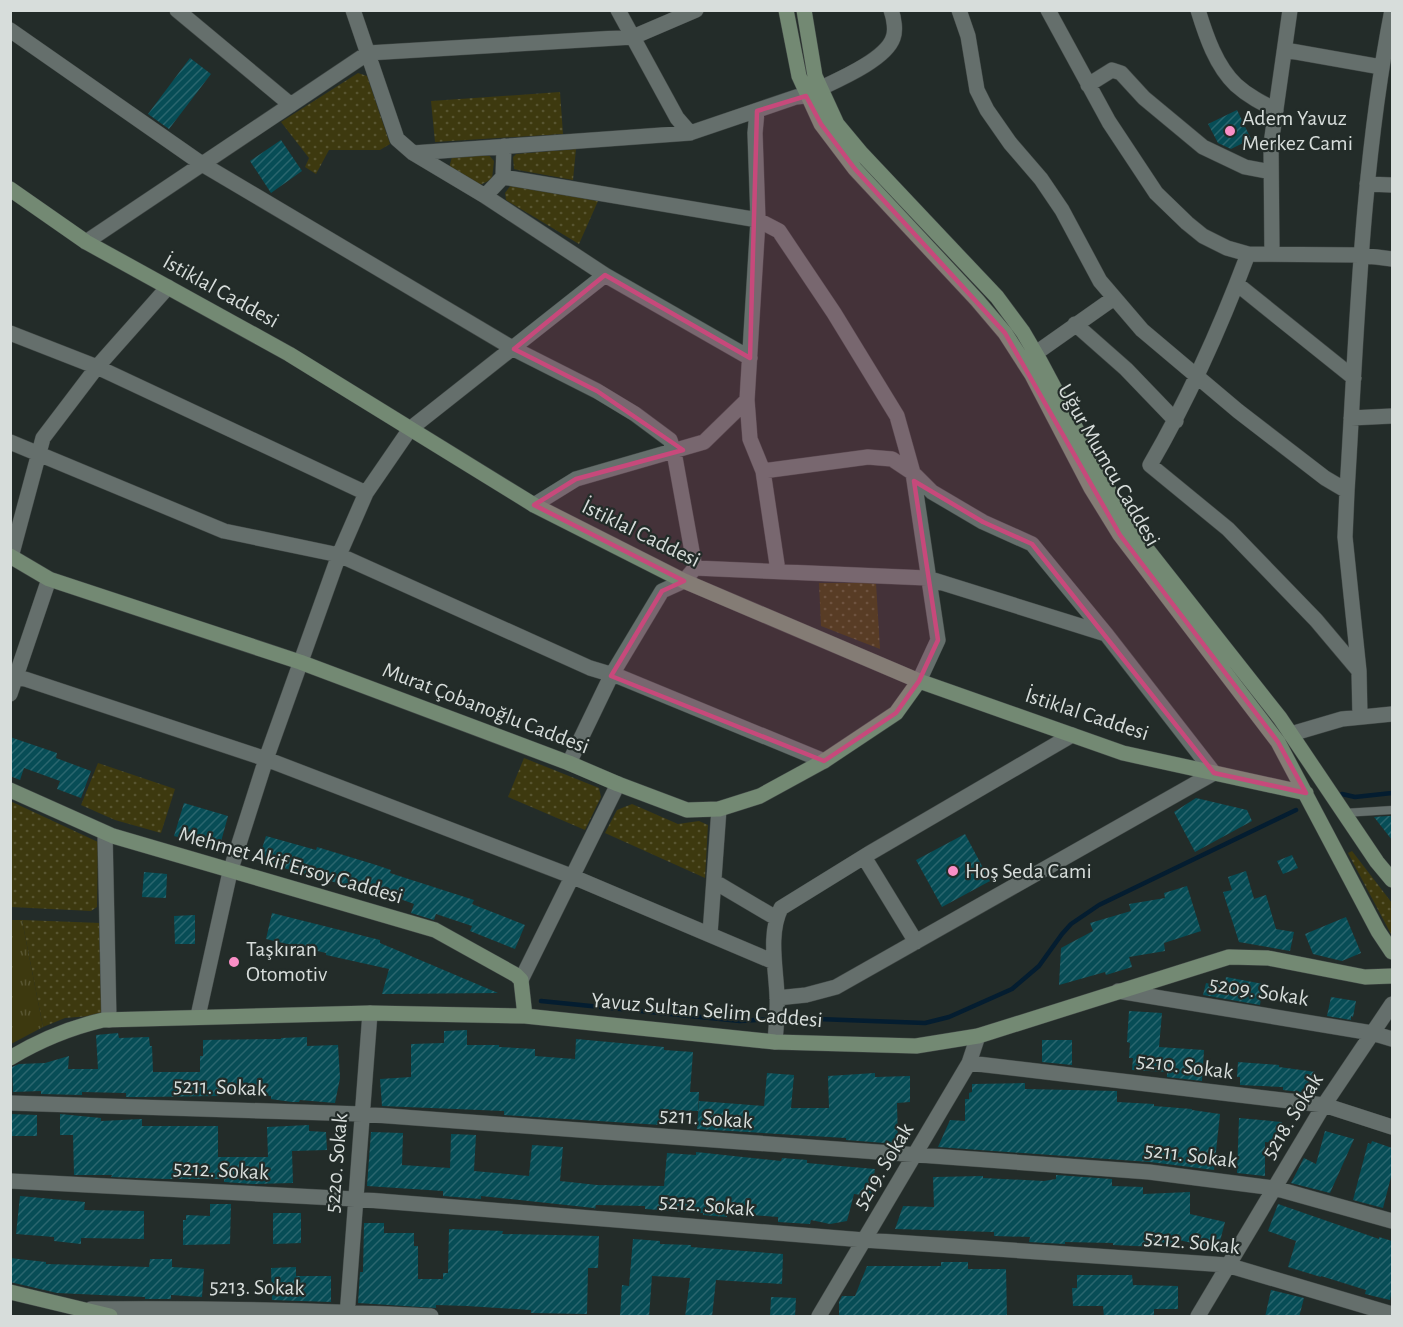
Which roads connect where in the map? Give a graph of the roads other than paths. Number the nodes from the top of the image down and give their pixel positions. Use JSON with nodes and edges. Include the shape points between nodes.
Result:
{"nodes":[{"id":1,"x":177,"y":10,"type":"edge"},
{"id":2,"x":353,"y":10,"type":"edge"},
{"id":3,"x":618,"y":10,"type":"edge"},
{"id":4,"x":696,"y":10,"type":"edge"},
{"id":5,"x":786,"y":10,"type":"edge"},
{"id":6,"x":804,"y":10,"type":"edge"},
{"id":7,"x":891,"y":10,"type":"edge"},
{"id":8,"x":959,"y":10,"type":"edge"},
{"id":9,"x":1048,"y":10,"type":"edge"},
{"id":10,"x":1198,"y":10,"type":"edge"},
{"id":11,"x":1290,"y":10,"type":"edge"},
{"id":12,"x":1392,"y":10,"type":"edge"},
{"id":13,"x":10,"y":30,"type":"edge"},
{"id":14,"x":633,"y":37,"type":"junction"},
{"id":15,"x":1285,"y":50,"type":"junction"},
{"id":16,"x":368,"y":53,"type":"junction"},
{"id":17,"x":1381,"y":67,"type":"junction"},
{"id":18,"x":1088,"y":85,"type":"junction"},
{"id":19,"x":821,"y":88,"type":"junction"},
{"id":20,"x":806,"y":96,"type":"junction"},
{"id":21,"x":291,"y":105,"type":"junction"},
{"id":22,"x":1276,"y":110,"type":"junction"},
{"id":23,"x":757,"y":111,"type":"junction"},
{"id":24,"x":690,"y":133,"type":"junction"},
{"id":25,"x":504,"y":146,"type":"junction"},
{"id":26,"x":413,"y":153,"type":"junction"},
{"id":27,"x":202,"y":164,"type":"junction"},
{"id":28,"x":1271,"y":172,"type":"junction"},
{"id":29,"x":503,"y":177,"type":"junction"},
{"id":30,"x":1366,"y":184,"type":"junction"},
{"id":31,"x":1392,"y":185,"type":"edge"},
{"id":32,"x":10,"y":189,"type":"edge"},
{"id":33,"x":485,"y":196,"type":"junction"},
{"id":34,"x":758,"y":220,"type":"junction"},
{"id":35,"x":86,"y":242,"type":"junction"},
{"id":36,"x":1248,"y":254,"type":"junction"},
{"id":37,"x":1272,"y":254,"type":"junction"},
{"id":38,"x":1361,"y":255,"type":"junction"},
{"id":39,"x":1392,"y":258,"type":"edge"},
{"id":40,"x":605,"y":275,"type":"junction"},
{"id":41,"x":1237,"y":284,"type":"junction"},
{"id":42,"x":168,"y":287,"type":"junction"},
{"id":43,"x":1114,"y":298,"type":"junction"},
{"id":44,"x":1075,"y":324,"type":"junction"},
{"id":45,"x":10,"y":333,"type":"edge"},
{"id":46,"x":514,"y":349,"type":"junction"},
{"id":47,"x":1036,"y":353,"type":"junction"},
{"id":48,"x":750,"y":358,"type":"junction"},
{"id":49,"x":97,"y":367,"type":"junction"},
{"id":50,"x":1196,"y":377,"type":"junction"},
{"id":51,"x":1354,"y":378,"type":"junction"},
{"id":52,"x":747,"y":400,"type":"junction"},
{"id":53,"x":1392,"y":416,"type":"edge"},
{"id":54,"x":1351,"y":418,"type":"junction"},
{"id":55,"x":1176,"y":421,"type":"junction"},
{"id":56,"x":410,"y":429,"type":"junction"},
{"id":57,"x":10,"y":442,"type":"edge"},
{"id":58,"x":674,"y":452,"type":"junction"},
{"id":59,"x":38,"y":453,"type":"junction"},
{"id":60,"x":763,"y":471,"type":"junction"},
{"id":61,"x":913,"y":473,"type":"junction"},
{"id":62,"x":1347,"y":491,"type":"junction"},
{"id":63,"x":366,"y":493,"type":"junction"},
{"id":64,"x":534,"y":505,"type":"junction"},
{"id":65,"x":339,"y":555,"type":"junction"},
{"id":66,"x":11,"y":556,"type":"edge"},
{"id":67,"x":695,"y":568,"type":"junction"},
{"id":68,"x":778,"y":571,"type":"junction"},
{"id":69,"x":927,"y":578,"type":"junction"},
{"id":70,"x":49,"y":579,"type":"junction"},
{"id":71,"x":684,"y":581,"type":"junction"},
{"id":72,"x":1106,"y":634,"type":"junction"},
{"id":73,"x":300,"y":662,"type":"junction"},
{"id":74,"x":1359,"y":671,"type":"junction"},
{"id":75,"x":13,"y":676,"type":"edge"},
{"id":76,"x":611,"y":676,"type":"junction"},
{"id":77,"x":919,"y":681,"type":"junction"},
{"id":78,"x":10,"y":694,"type":"edge"},
{"id":79,"x":1392,"y":714,"type":"edge"},
{"id":80,"x":1360,"y":717,"type":"junction"},
{"id":81,"x":1291,"y":734,"type":"junction"},
{"id":82,"x":1072,"y":735,"type":"junction"},
{"id":83,"x":266,"y":759,"type":"junction"},
{"id":84,"x":824,"y":761,"type":"junction"},
{"id":85,"x":569,"y":763,"type":"junction"},
{"id":86,"x":1214,"y":773,"type":"junction"},
{"id":87,"x":618,"y":784,"type":"junction"},
{"id":88,"x":10,"y":790,"type":"edge"},
{"id":89,"x":1306,"y":793,"type":"junction"},
{"id":90,"x":719,"y":809,"type":"junction"},
{"id":91,"x":1392,"y":810,"type":"edge"},
{"id":92,"x":1344,"y":813,"type":"junction"},
{"id":93,"x":105,"y":833,"type":"junction"},
{"id":94,"x":864,"y":856,"type":"junction"},
{"id":95,"x":230,"y":872,"type":"junction"},
{"id":96,"x":571,"y":876,"type":"junction"},
{"id":97,"x":1392,"y":880,"type":"edge"},
{"id":98,"x":715,"y":882,"type":"junction"},
{"id":99,"x":776,"y":918,"type":"junction"},
{"id":100,"x":710,"y":934,"type":"junction"},
{"id":101,"x":916,"y":942,"type":"junction"},
{"id":102,"x":1392,"y":952,"type":"edge"},
{"id":103,"x":774,"y":962,"type":"junction"},
{"id":104,"x":1392,"y":976,"type":"edge"},
{"id":105,"x":521,"y":980,"type":"junction"},
{"id":106,"x":1118,"y":991,"type":"junction"},
{"id":107,"x":777,"y":1003,"type":"junction"},
{"id":108,"x":1392,"y":1004,"type":"edge"},
{"id":109,"x":370,"y":1013,"type":"junction"},
{"id":110,"x":198,"y":1016,"type":"junction"},
{"id":111,"x":525,"y":1016,"type":"junction"},
{"id":112,"x":109,"y":1020,"type":"junction"},
{"id":113,"x":1372,"y":1033,"type":"junction"},
{"id":114,"x":776,"y":1035,"type":"junction"},
{"id":115,"x":978,"y":1036,"type":"junction"},
{"id":116,"x":1392,"y":1039,"type":"edge"},
{"id":117,"x":10,"y":1058,"type":"edge"},
{"id":118,"x":969,"y":1063,"type":"junction"},
{"id":119,"x":10,"y":1103,"type":"edge"},
{"id":120,"x":1324,"y":1105,"type":"junction"},
{"id":121,"x":362,"y":1114,"type":"junction"},
{"id":122,"x":1392,"y":1127,"type":"edge"},
{"id":123,"x":916,"y":1155,"type":"junction"},
{"id":124,"x":10,"y":1181,"type":"edge"},
{"id":125,"x":1274,"y":1188,"type":"junction"},
{"id":126,"x":355,"y":1199,"type":"junction"},
{"id":127,"x":1392,"y":1221,"type":"edge"},
{"id":128,"x":864,"y":1240,"type":"junction"},
{"id":129,"x":1227,"y":1265,"type":"junction"},
{"id":130,"x":10,"y":1292,"type":"edge"},
{"id":131,"x":82,"y":1309,"type":"junction"},
{"id":132,"x":347,"y":1314,"type":"edge"},
{"id":133,"x":1392,"y":1314,"type":"edge"},
{"id":134,"x":110,"y":1317,"type":"edge"},
{"id":135,"x":431,"y":1317,"type":"edge"},
{"id":136,"x":819,"y":1317,"type":"edge"},
{"id":137,"x":1198,"y":1317,"type":"edge"}],
"edges":[{"from":1,"to":21,"type":"street"},
{"from":2,"to":16,"type":"street"},
{"from":3,"to":14,"type":"street"},
{"from":4,"to":14,"type":"street"},
{"from":5,"to":20,"type":"street","name":"Uğur Mumcu Caddesi"},
{"from":6,"to":19,"type":"street","name":"Uğur Mumcu Caddesi"},
{"from":7,"to":19,"type":"street","via":[[894,38],[887,48],[854,73]]},
{"from":8,"to":43,"type":"street","via":[[968,36],[977,90],[987,110],[1062,210],[1100,281]]},
{"from":9,"to":18,"type":"street"},
{"from":10,"to":22,"type":"street","via":[[1219,62],[1236,85]]},
{"from":11,"to":15,"type":"street"},
{"from":12,"to":17,"type":"street"},
{"from":13,"to":27,"type":"street"},
{"from":14,"to":16,"type":"street"},
{"from":14,"to":24,"type":"street","via":[[677,118]]},
{"from":15,"to":17,"type":"street"},
{"from":15,"to":22,"type":"street"},
{"from":16,"to":21,"type":"street"},
{"from":16,"to":26,"type":"street","via":[[397,140]]},
{"from":17,"to":30,"type":"street"},
{"from":18,"to":28,"type":"street","via":[[1112,70],[1121,73],[1144,98],[1203,147],[1245,167]]},
{"from":18,"to":36,"type":"street","via":[[1156,193],[1203,236]]},
{"from":19,"to":47,"type":"street","name":"Uğur Mumcu Caddesi","via":[[837,124],[997,297]]},
{"from":20,"to":23,"type":"street"},
{"from":20,"to":89,"type":"street","name":"Uğur Mumcu Caddesi","via":[[820,124],[855,169],[1005,333],[1032,375],[1109,519],[1278,741]]},
{"from":21,"to":27,"type":"street"},
{"from":22,"to":28,"type":"street"},
{"from":23,"to":24,"type":"street"},
{"from":23,"to":34,"type":"street"},
{"from":24,"to":25,"type":"street"},
{"from":25,"to":26,"type":"street"},
{"from":25,"to":29,"type":"street"},
{"from":26,"to":33,"type":"street"},
{"from":27,"to":35,"type":"street"},
{"from":27,"to":46,"type":"street"},
{"from":28,"to":37,"type":"street"},
{"from":29,"to":33,"type":"street"},
{"from":29,"to":34,"type":"street"},
{"from":30,"to":31,"type":"street"},
{"from":30,"to":38,"type":"street"},
{"from":32,"to":35,"type":"street","name":"İstiklal Caddesi"},
{"from":33,"to":40,"type":"street"},
{"from":34,"to":48,"type":"street"},
{"from":34,"to":61,"type":"street","via":[[779,231],[897,416]]},
{"from":35,"to":42,"type":"street","name":"İstiklal Caddesi"},
{"from":36,"to":37,"type":"street"},
{"from":36,"to":41,"type":"street"},
{"from":37,"to":38,"type":"street"},
{"from":38,"to":39,"type":"street"},
{"from":38,"to":51,"type":"street"},
{"from":40,"to":46,"type":"street"},
{"from":40,"to":48,"type":"street"},
{"from":41,"to":50,"type":"street"},
{"from":41,"to":51,"type":"street"},
{"from":42,"to":49,"type":"street"},
{"from":42,"to":56,"type":"street","name":"İstiklal Caddesi","via":[[289,354]]},
{"from":43,"to":44,"type":"street"},
{"from":43,"to":50,"type":"street","via":[[1142,330]]},
{"from":44,"to":47,"type":"street"},
{"from":44,"to":55,"type":"street"},
{"from":45,"to":49,"type":"street"},
{"from":46,"to":56,"type":"street"},
{"from":46,"to":58,"type":"street","via":[[635,414],[670,440]]},
{"from":47,"to":81,"type":"street","name":"Uğur Mumcu Caddesi","via":[[1135,534]]},
{"from":48,"to":52,"type":"street"},
{"from":49,"to":59,"type":"street","via":[[43,438]]},
{"from":49,"to":63,"type":"street"},
{"from":50,"to":55,"type":"street"},
{"from":50,"to":62,"type":"street"},
{"from":51,"to":54,"type":"street"},
{"from":52,"to":58,"type":"street","via":[[704,442]]},
{"from":52,"to":60,"type":"street","via":[[750,439]]},
{"from":53,"to":54,"type":"street"},
{"from":54,"to":62,"type":"street"},
{"from":55,"to":74,"type":"street","via":[[1150,465],[1228,529]]},
{"from":56,"to":63,"type":"street"},
{"from":56,"to":64,"type":"street","name":"İstiklal Caddesi"},
{"from":57,"to":59,"type":"street"},
{"from":58,"to":64,"type":"street","via":[[576,479]]},
{"from":58,"to":67,"type":"street"},
{"from":59,"to":65,"type":"street","via":[[224,531]]},
{"from":59,"to":66,"type":"street"},
{"from":60,"to":61,"type":"street","via":[[868,457],[892,459]]},
{"from":60,"to":68,"type":"street"},
{"from":61,"to":69,"type":"street"},
{"from":61,"to":72,"type":"street","via":[[932,492],[982,522],[1032,544]]},
{"from":62,"to":74,"type":"street","via":[[1345,537]]},
{"from":63,"to":65,"type":"street"},
{"from":64,"to":71,"type":"street","name":"İstiklal Caddesi"},
{"from":65,"to":73,"type":"street"},
{"from":65,"to":76,"type":"street"},
{"from":66,"to":70,"type":"street","name":"Murat Çobanoğlu Caddesi"},
{"from":67,"to":68,"type":"street"},
{"from":67,"to":71,"type":"street"},
{"from":68,"to":69,"type":"street"},
{"from":69,"to":72,"type":"street"},
{"from":69,"to":77,"type":"street","via":[[938,640]]},
{"from":70,"to":73,"type":"street","name":"Murat Çobanoğlu Caddesi"},
{"from":70,"to":75,"type":"street"},
{"from":71,"to":76,"type":"street","via":[[662,591]]},
{"from":71,"to":77,"type":"street","name":"İstiklal Caddesi"},
{"from":72,"to":86,"type":"street"},
{"from":73,"to":83,"type":"street"},
{"from":73,"to":85,"type":"street","name":"Murat Çobanoğlu Caddesi"},
{"from":74,"to":80,"type":"street"},
{"from":75,"to":78,"type":"street"},
{"from":75,"to":83,"type":"street"},
{"from":76,"to":84,"type":"street"},
{"from":76,"to":85,"type":"street"},
{"from":77,"to":82,"type":"street","name":"İstiklal Caddesi"},
{"from":77,"to":84,"type":"street","name":"Murat Çobanoğlu Caddesi","via":[[896,713]]},
{"from":79,"to":80,"type":"street"},
{"from":80,"to":81,"type":"street"},
{"from":81,"to":92,"type":"street","name":"Uğur Mumcu Caddesi"},
{"from":82,"to":86,"type":"street","name":"İstiklal Caddesi","via":[[1123,753]]},
{"from":82,"to":94,"type":"street"},
{"from":83,"to":95,"type":"street"},
{"from":83,"to":96,"type":"street"},
{"from":84,"to":90,"type":"street","name":"Murat Çobanoğlu Caddesi","via":[[760,796]]},
{"from":85,"to":87,"type":"street","name":"Murat Çobanoğlu Caddesi"},
{"from":86,"to":89,"type":"street","name":"İstiklal Caddesi"},
{"from":86,"to":101,"type":"street"},
{"from":87,"to":90,"type":"street","name":"Murat Çobanoğlu Caddesi","via":[[687,810]]},
{"from":87,"to":96,"type":"street"},
{"from":88,"to":93,"type":"street","name":"Mehmet Akif Ersoy Caddesi"},
{"from":89,"to":102,"type":"street","name":"Uğur Mumcu Caddesi"},
{"from":90,"to":98,"type":"street"},
{"from":91,"to":92,"type":"lane"},
{"from":92,"to":97,"type":"street","name":"Uğur Mumcu Caddesi"},
{"from":93,"to":95,"type":"street","name":"Mehmet Akif Ersoy Caddesi"},
{"from":93,"to":112,"type":"street"},
{"from":94,"to":99,"type":"street","via":[[781,908]]},
{"from":94,"to":101,"type":"street"},
{"from":95,"to":105,"type":"street","name":"Mehmet Akif Ersoy Caddesi","via":[[435,930]]},
{"from":95,"to":110,"type":"street"},
{"from":96,"to":100,"type":"street"},
{"from":96,"to":105,"type":"street"},
{"from":98,"to":99,"type":"street"},
{"from":98,"to":100,"type":"street"},
{"from":99,"to":103,"type":"street"},
{"from":100,"to":103,"type":"street"},
{"from":101,"to":107,"type":"street","via":[[836,987]]},
{"from":103,"to":107,"type":"street"},
{"from":104,"to":106,"type":"street","name":"Yavuz Sultan Selim Caddesi","via":[[1365,977],[1268,958],[1229,957]]},
{"from":105,"to":111,"type":"street"},
{"from":106,"to":113,"type":"street","name":"5209. Sokak"},
{"from":106,"to":115,"type":"street","name":"Yavuz Sultan Selim Caddesi"},
{"from":107,"to":114,"type":"street"},
{"from":108,"to":113,"type":"street","name":"5218. Sokak"},
{"from":109,"to":110,"type":"street","name":"Yavuz Sultan Selim Caddesi"},
{"from":109,"to":111,"type":"street","name":"Yavuz Sultan Selim Caddesi"},
{"from":109,"to":121,"type":"street","name":"5220. Sokak"},
{"from":110,"to":112,"type":"street","name":"Yavuz Sultan Selim Caddesi"},
{"from":111,"to":114,"type":"street","name":"Yavuz Sultan Selim Caddesi"},
{"from":112,"to":117,"type":"street","name":"Yavuz Sultan Selim Caddesi","via":[[68,1029]]},
{"from":113,"to":116,"type":"street","name":"5209. Sokak"},
{"from":113,"to":120,"type":"street","name":"5218. Sokak"},
{"from":114,"to":115,"type":"street","name":"Yavuz Sultan Selim Caddesi","via":[[916,1046]]},
{"from":115,"to":118,"type":"street","name":"5219. Sokak"},
{"from":118,"to":120,"type":"street","name":"5210. Sokak"},
{"from":118,"to":123,"type":"street","name":"5219. Sokak"},
{"from":119,"to":121,"type":"street","name":"5211. Sokak"},
{"from":120,"to":122,"type":"street","name":"5210. Sokak"},
{"from":120,"to":125,"type":"street","name":"5218. Sokak"},
{"from":121,"to":123,"type":"street","name":"5211. Sokak"},
{"from":121,"to":126,"type":"street","name":"5220. Sokak"},
{"from":123,"to":125,"type":"street","name":"5211. Sokak","via":[[1149,1172]]},
{"from":123,"to":128,"type":"street","name":"5219. Sokak"},
{"from":124,"to":126,"type":"street","name":"5212. Sokak"},
{"from":125,"to":127,"type":"street","name":"5211. Sokak"},
{"from":125,"to":129,"type":"street","name":"5218. Sokak"},
{"from":126,"to":128,"type":"street","name":"5212. Sokak"},
{"from":126,"to":132,"type":"street","name":"5220. Sokak"},
{"from":128,"to":129,"type":"street","name":"5212. Sokak"},
{"from":128,"to":136,"type":"street","name":"5219. Sokak"},
{"from":129,"to":133,"type":"street","name":"5212. Sokak"},
{"from":129,"to":137,"type":"street","name":"5218. Sokak"},
{"from":130,"to":131,"type":"street"},
{"from":131,"to":132,"type":"street","name":"5213. Sokak","via":[[189,1308]]},
{"from":131,"to":134,"type":"street"},
{"from":132,"to":135,"type":"street","name":"5213. Sokak"}]}
